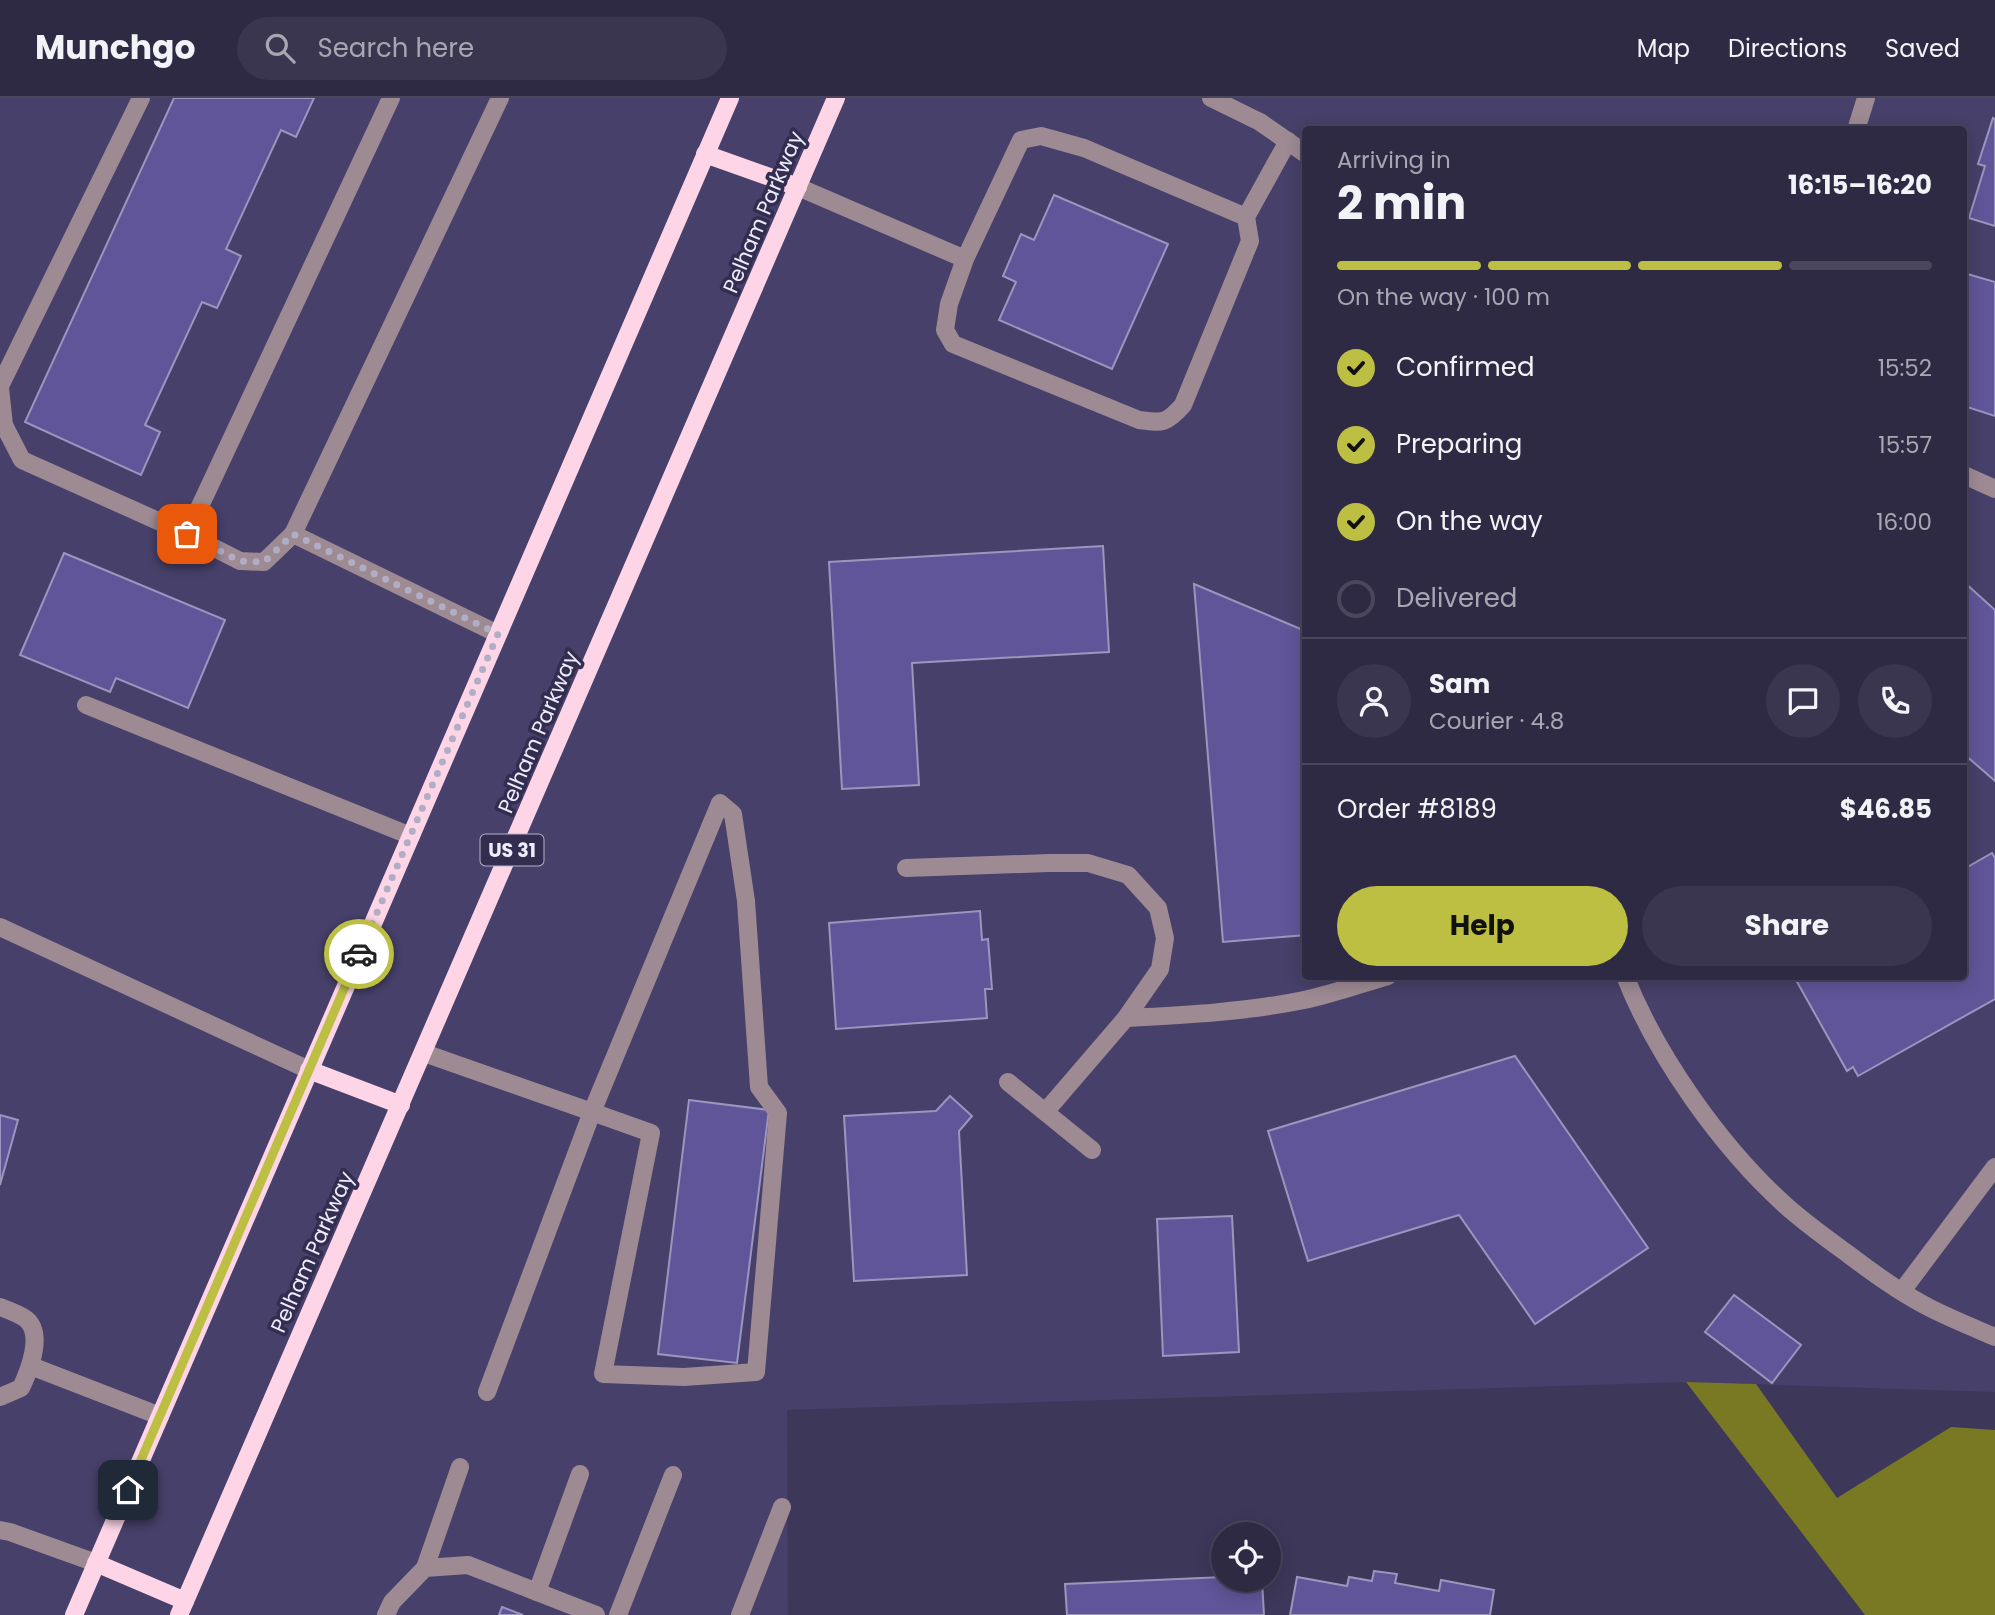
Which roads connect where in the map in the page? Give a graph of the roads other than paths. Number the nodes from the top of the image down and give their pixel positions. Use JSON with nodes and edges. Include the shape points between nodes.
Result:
{"nodes":[{"id":1,"x":141,"y":98,"type":"edge"},
{"id":2,"x":391,"y":98,"type":"edge"},
{"id":3,"x":500,"y":98,"type":"edge"},
{"id":4,"x":730,"y":98,"type":"edge"},
{"id":5,"x":836,"y":98,"type":"edge"},
{"id":6,"x":1211,"y":98,"type":"edge"},
{"id":7,"x":1866,"y":98,"type":"edge"},
{"id":8,"x":1857,"y":126,"type":"edge"},
{"id":9,"x":1287,"y":141,"type":"junction"},
{"id":10,"x":1302,"y":151,"type":"edge"},
{"id":11,"x":705,"y":154,"type":"junction"},
{"id":12,"x":798,"y":187,"type":"junction"},
{"id":13,"x":1246,"y":217,"type":"junction"},
{"id":14,"x":965,"y":259,"type":"junction"},
{"id":15,"x":0,"y":387,"type":"edge"},
{"id":16,"x":1967,"y":476,"type":"edge"},
{"id":17,"x":1995,"y":489,"type":"edge"},
{"id":18,"x":187,"y":534,"type":"junction"},
{"id":19,"x":293,"y":534,"type":"junction"},
{"id":20,"x":498,"y":634,"type":"junction"},
{"id":21,"x":86,"y":705,"type":"dead end"},
{"id":22,"x":411,"y":836,"type":"junction"},
{"id":23,"x":906,"y":868,"type":"dead end"},
{"id":24,"x":0,"y":927,"type":"edge"},
{"id":25,"x":1374,"y":980,"type":"edge"},
{"id":26,"x":1626,"y":980,"type":"edge"},
{"id":27,"x":1126,"y":1018,"type":"junction"},
{"id":28,"x":424,"y":1053,"type":"junction"},
{"id":29,"x":309,"y":1070,"type":"junction"},
{"id":30,"x":1008,"y":1082,"type":"dead end"},
{"id":31,"x":401,"y":1104,"type":"junction"},
{"id":32,"x":1046,"y":1111,"type":"junction"},
{"id":33,"x":592,"y":1112,"type":"junction"},
{"id":34,"x":1092,"y":1150,"type":"dead end"},
{"id":35,"x":1995,"y":1167,"type":"edge"},
{"id":36,"x":1902,"y":1291,"type":"junction"},
{"id":37,"x":0,"y":1307,"type":"edge"},
{"id":38,"x":1995,"y":1337,"type":"edge"},
{"id":39,"x":31,"y":1366,"type":"junction"},
{"id":40,"x":487,"y":1392,"type":"dead end"},
{"id":41,"x":0,"y":1397,"type":"edge"},
{"id":42,"x":160,"y":1416,"type":"junction"},
{"id":43,"x":460,"y":1467,"type":"dead end"},
{"id":44,"x":579,"y":1474,"type":"dead end"},
{"id":45,"x":673,"y":1475,"type":"dead end"},
{"id":46,"x":782,"y":1507,"type":"dead end"},
{"id":47,"x":0,"y":1530,"type":"edge"},
{"id":48,"x":96,"y":1563,"type":"junction"},
{"id":49,"x":425,"y":1568,"type":"junction"},
{"id":50,"x":537,"y":1592,"type":"junction"},
{"id":51,"x":182,"y":1608,"type":"edge"},
{"id":52,"x":74,"y":1615,"type":"edge"},
{"id":53,"x":386,"y":1615,"type":"edge"},
{"id":54,"x":596,"y":1615,"type":"edge"},
{"id":55,"x":618,"y":1615,"type":"edge"},
{"id":56,"x":740,"y":1615,"type":"edge"}],
"edges":[{"from":1,"to":15,"type":"street"},
{"from":2,"to":18,"type":"street"},
{"from":3,"to":19,"type":"street"},
{"from":4,"to":11,"type":"main road"},
{"from":5,"to":12,"type":"main road","name":"Pelham Parkway","number":"US 31"},
{"from":6,"to":9,"type":"street"},
{"from":7,"to":8,"type":"street"},
{"from":9,"to":10,"type":"street"},
{"from":9,"to":13,"type":"street"},
{"from":11,"to":12,"type":"main road"},
{"from":11,"to":20,"type":"main road"},
{"from":12,"to":14,"type":"street"},
{"from":12,"to":28,"type":"main road","name":"Pelham Parkway","number":"US 31"},
{"from":13,"to":14,"type":"street","via":[[1084,148],[1041,136],[1021,140]]},
{"from":13,"to":14,"type":"street","via":[[1250,242],[1183,405],[1171,419],[1157,422],[1139,420],[953,344],[944,330]]},
{"from":15,"to":18,"type":"street","via":[[4,425],[22,460]]},
{"from":16,"to":17,"type":"street"},
{"from":18,"to":19,"type":"street","via":[[240,561],[264,562]]},
{"from":19,"to":20,"type":"street"},
{"from":20,"to":22,"type":"main road"},
{"from":21,"to":22,"type":"street"},
{"from":22,"to":29,"type":"main road"},
{"from":23,"to":27,"type":"street","via":[[1088,863],[1128,876],[1158,908],[1166,938],[1160,969]]},
{"from":24,"to":29,"type":"street"},
{"from":25,"to":27,"type":"street","via":[[1307,1000],[1250,1010]]},
{"from":26,"to":36,"type":"street","via":[[1657,1042],[1733,1152],[1784,1205]]},
{"from":27,"to":32,"type":"street"},
{"from":28,"to":31,"type":"main road","name":"Pelham Parkway","number":"US 31"},
{"from":28,"to":33,"type":"street"},
{"from":29,"to":31,"type":"main road"},
{"from":29,"to":42,"type":"main road"},
{"from":30,"to":32,"type":"street"},
{"from":31,"to":51,"type":"main road","name":"Pelham Parkway","number":"US 31"},
{"from":32,"to":34,"type":"street"},
{"from":33,"to":33,"type":"street","via":[[704,842],[720,803],[733,814],[747,901],[759,1087],[778,1113],[756,1372],[684,1377],[603,1374],[651,1133]]},
{"from":33,"to":40,"type":"street"},
{"from":35,"to":36,"type":"street"},
{"from":36,"to":38,"type":"street"},
{"from":37,"to":39,"type":"street","via":[[28,1320],[35,1333]]},
{"from":39,"to":41,"type":"street","via":[[21,1388]]},
{"from":39,"to":42,"type":"street"},
{"from":42,"to":48,"type":"main road"},
{"from":43,"to":49,"type":"street"},
{"from":44,"to":50,"type":"street"},
{"from":45,"to":55,"type":"street"},
{"from":46,"to":56,"type":"street"},
{"from":47,"to":48,"type":"street"},
{"from":48,"to":51,"type":"main road"},
{"from":48,"to":52,"type":"main road"},
{"from":49,"to":50,"type":"street","via":[[468,1566]]},
{"from":49,"to":53,"type":"street"},
{"from":50,"to":54,"type":"street"}]}
